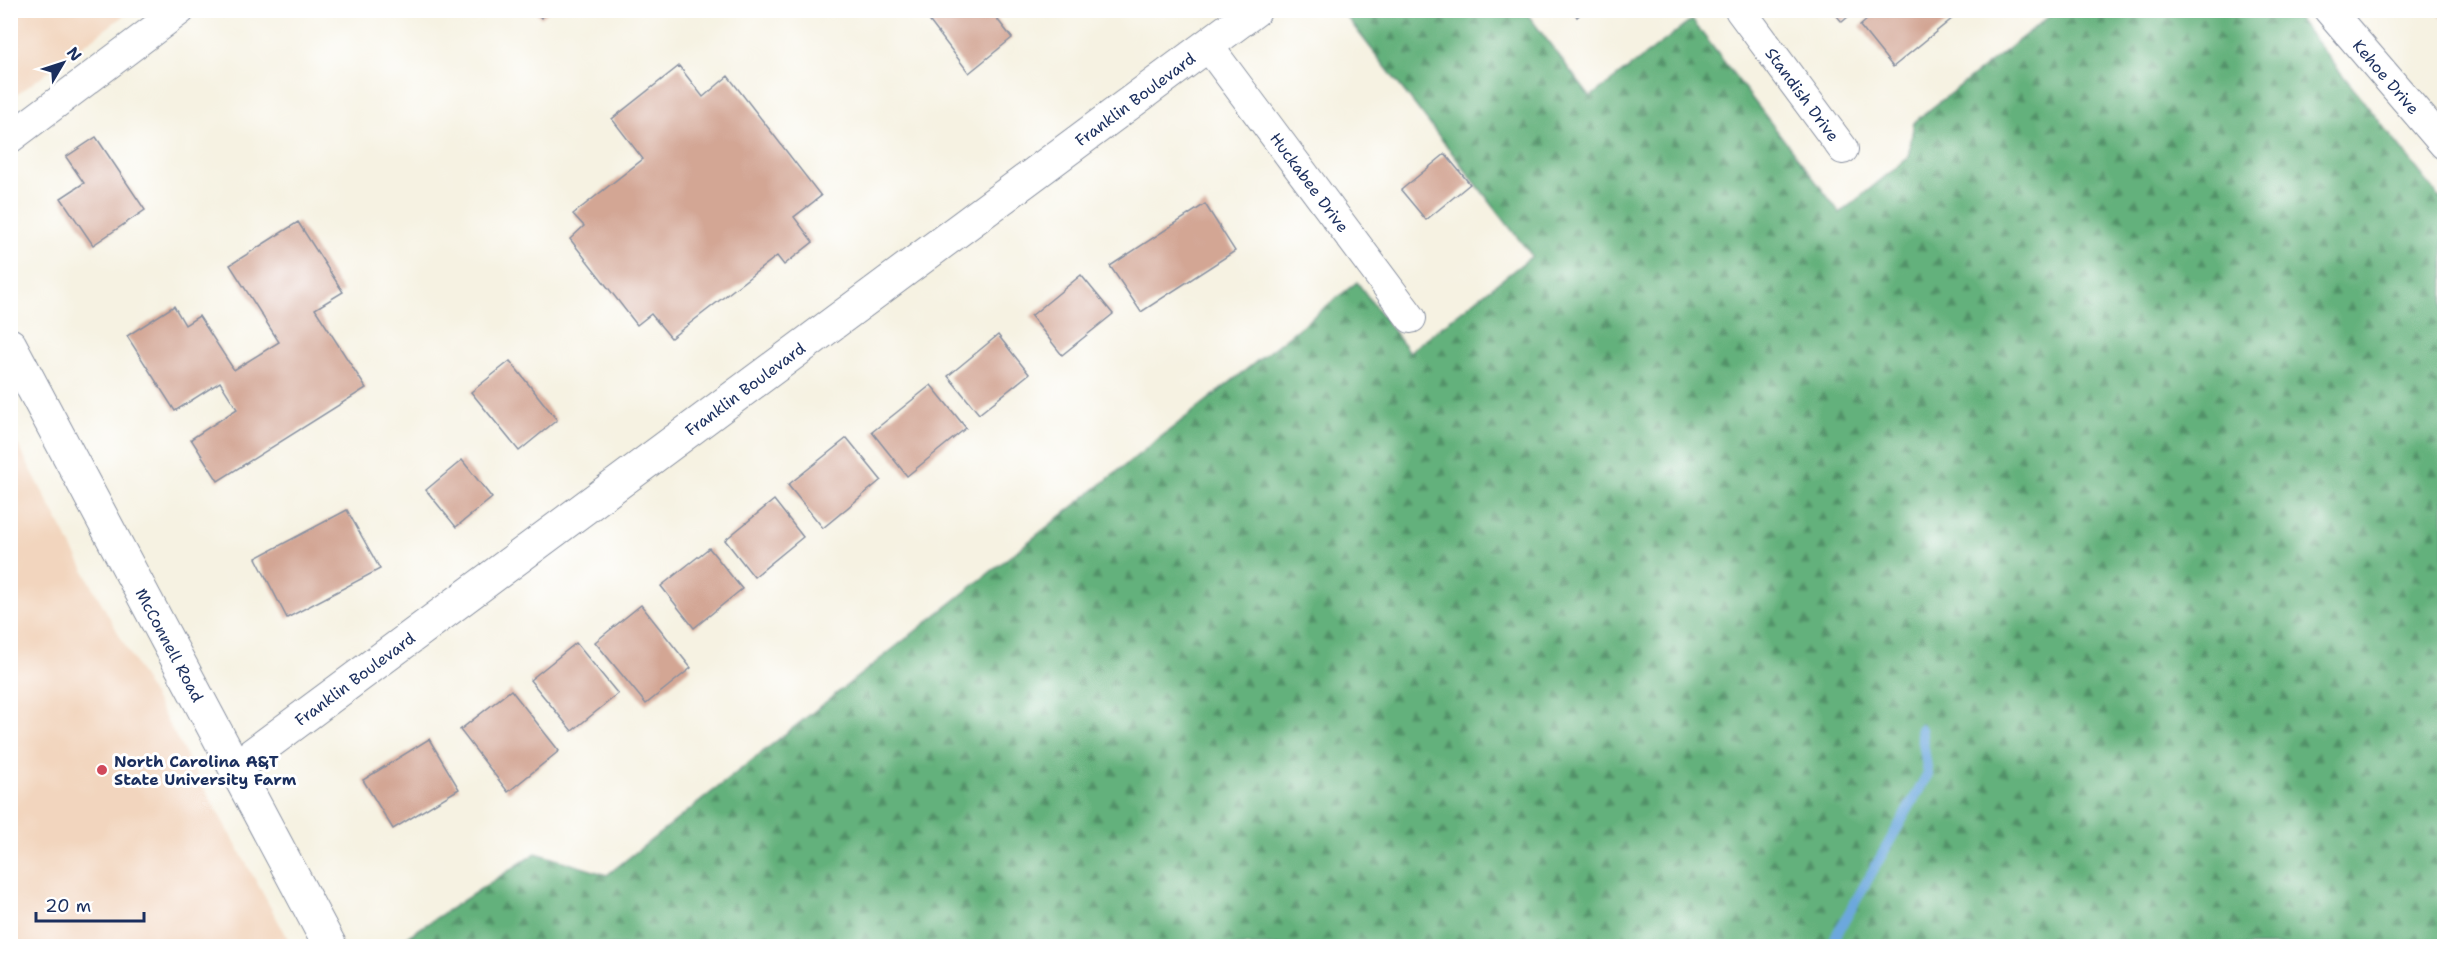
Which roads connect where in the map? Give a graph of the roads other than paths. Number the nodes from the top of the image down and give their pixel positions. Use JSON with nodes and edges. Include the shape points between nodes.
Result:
{"nodes":[{"id":1,"x":180,"y":10,"type":"edge"},
{"id":2,"x":1255,"y":10,"type":"edge"},
{"id":3,"x":1740,"y":10,"type":"edge"},
{"id":4,"x":2329,"y":10,"type":"edge"},
{"id":5,"x":1208,"y":46,"type":"junction"},
{"id":6,"x":10,"y":138,"type":"edge"},
{"id":7,"x":2445,"y":144,"type":"edge"},
{"id":8,"x":1843,"y":149,"type":"dead end"},
{"id":9,"x":1411,"y":318,"type":"dead end"},
{"id":10,"x":10,"y":345,"type":"edge"},
{"id":11,"x":236,"y":767,"type":"junction"},
{"id":12,"x":330,"y":946,"type":"edge"}],
"edges":[{"from":1,"to":6,"type":"street"},
{"from":2,"to":5,"type":"street","name":"Franklin Boulevard"},
{"from":3,"to":8,"type":"street","name":"Standish Drive"},
{"from":4,"to":7,"type":"street","name":"Kehoe Drive"},
{"from":5,"to":9,"type":"street","name":"Huckabee Drive"},
{"from":5,"to":11,"type":"street","name":"Franklin Boulevard"},
{"from":10,"to":11,"type":"street","name":"McConnell Road"},
{"from":11,"to":12,"type":"street","name":"McConnell Road"}]}
